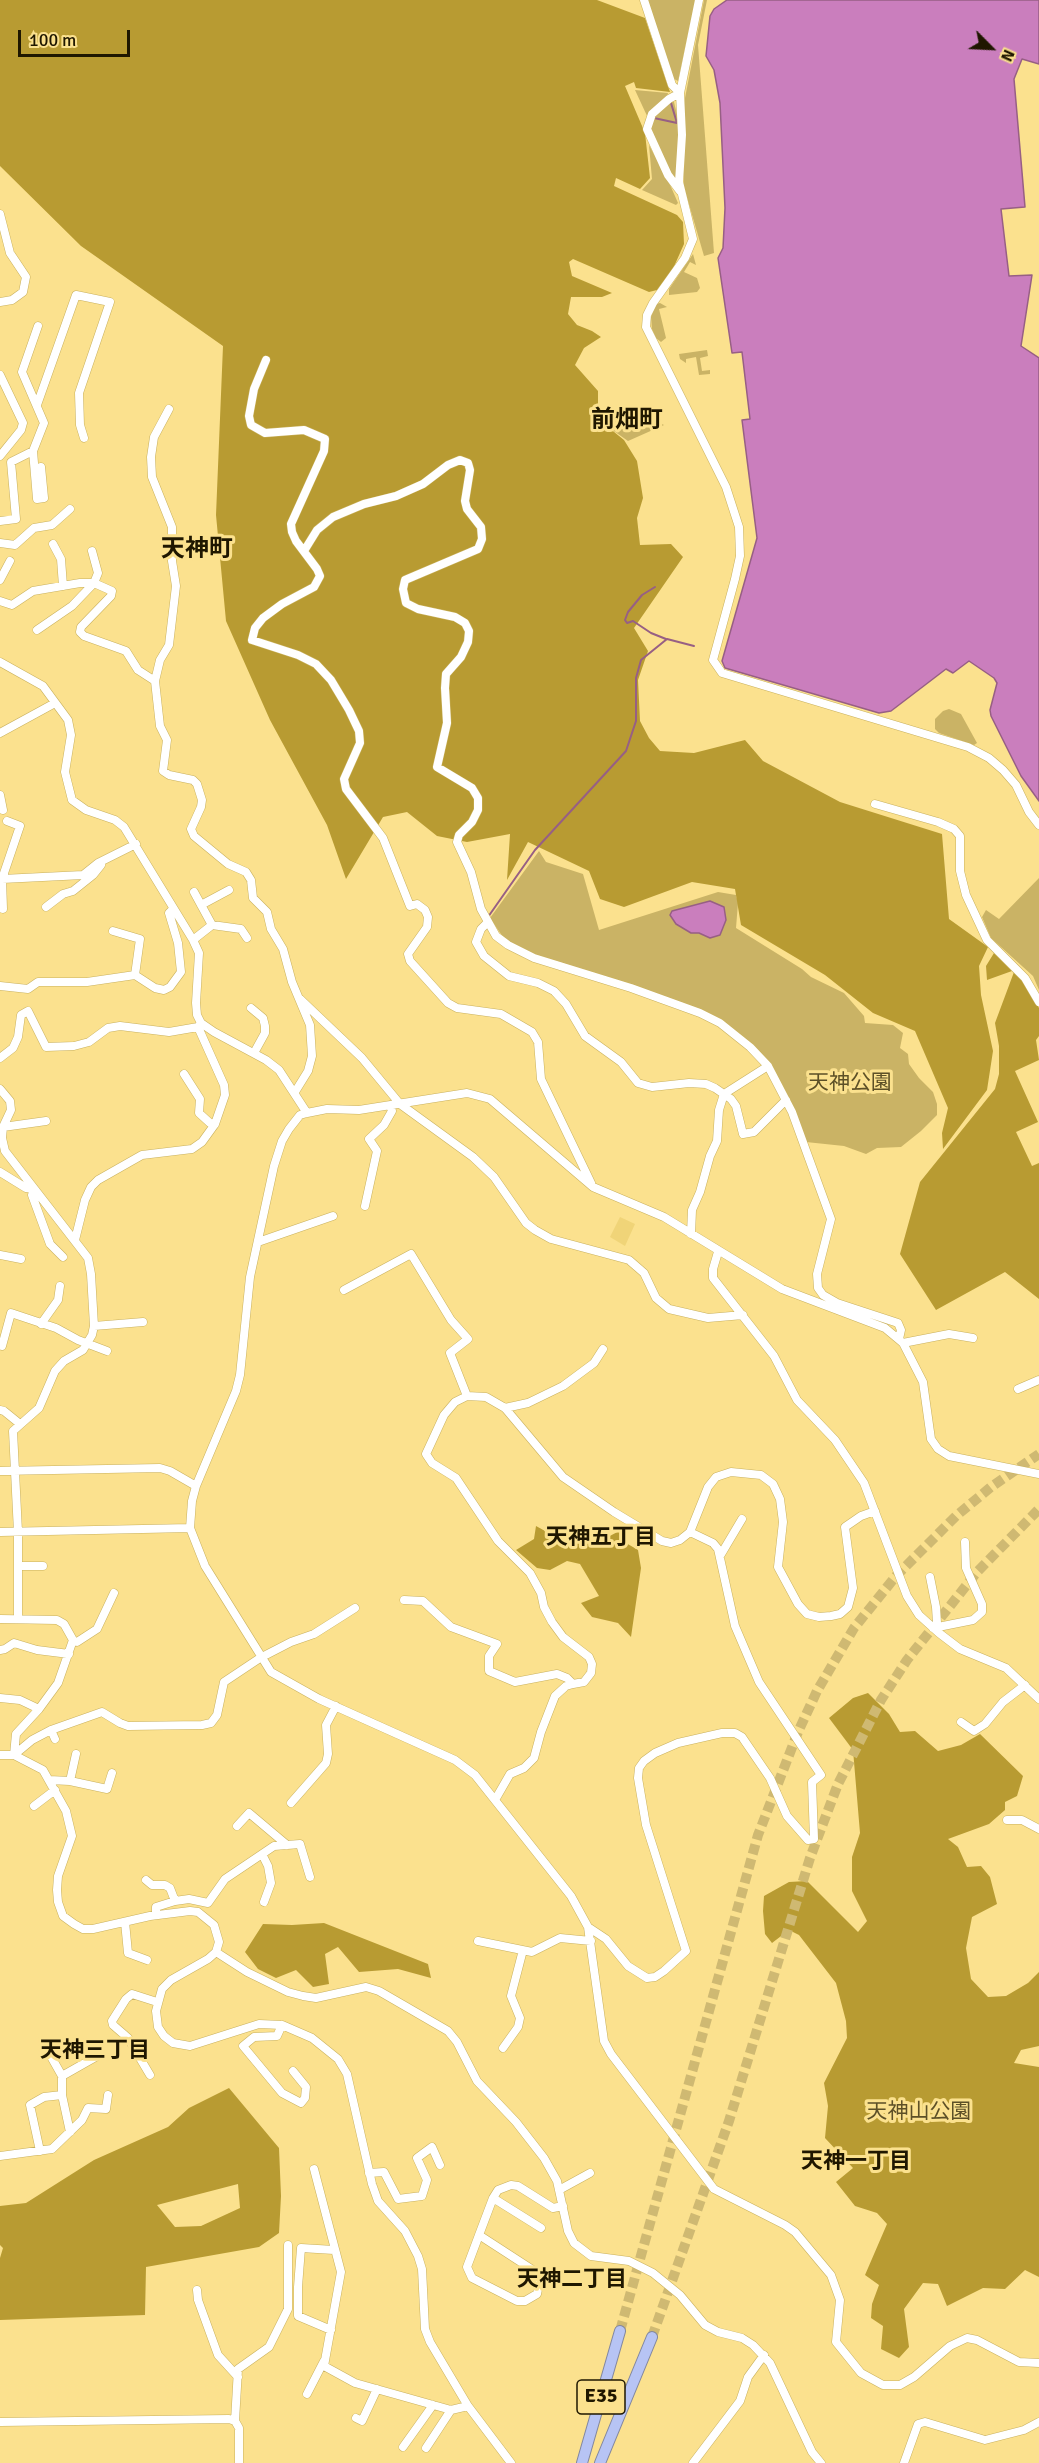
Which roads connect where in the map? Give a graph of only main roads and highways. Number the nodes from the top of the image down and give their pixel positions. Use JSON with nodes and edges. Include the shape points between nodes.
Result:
{"nodes":[{"id":1,"x":620,"y":2331,"type":"tunnel mouth"},
{"id":2,"x":652,"y":2337,"type":"tunnel mouth"},
{"id":3,"x":582,"y":2463,"type":"edge"},
{"id":4,"x":600,"y":2463,"type":"edge"}],
"edges":[{"from":1,"to":3,"type":"highway","number":"E35"},
{"from":2,"to":4,"type":"highway","number":"E35"}]}
